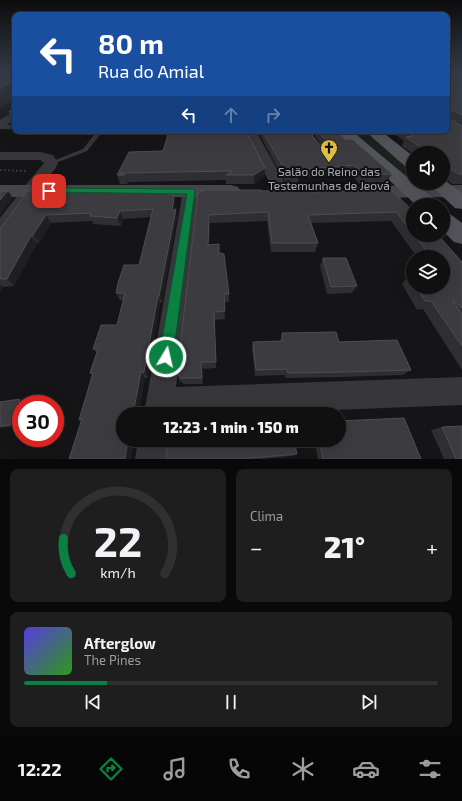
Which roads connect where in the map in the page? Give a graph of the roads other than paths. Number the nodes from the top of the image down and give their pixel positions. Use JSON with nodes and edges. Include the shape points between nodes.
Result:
{"nodes":[{"id":1,"x":12,"y":116,"type":"edge"},
{"id":2,"x":0,"y":126,"type":"edge"},
{"id":3,"x":12,"y":127,"type":"edge"},
{"id":4,"x":98,"y":134,"type":"edge"},
{"id":5,"x":252,"y":134,"type":"edge"},
{"id":6,"x":346,"y":134,"type":"edge"},
{"id":7,"x":376,"y":134,"type":"edge"},
{"id":8,"x":0,"y":156,"type":"edge"},
{"id":9,"x":406,"y":158,"type":"edge"},
{"id":10,"x":51,"y":163,"type":"junction"},
{"id":11,"x":0,"y":190,"type":"edge"},
{"id":12,"x":29,"y":190,"type":"junction"},
{"id":13,"x":425,"y":190,"type":"edge"},
{"id":14,"x":450,"y":190,"type":"edge"},
{"id":15,"x":191,"y":191,"type":"junction"},
{"id":16,"x":272,"y":191,"type":"joint"},
{"id":17,"x":413,"y":191,"type":"junction"},
{"id":18,"x":344,"y":192,"type":"edge"},
{"id":19,"x":420,"y":198,"type":"edge"},
{"id":20,"x":462,"y":203,"type":"edge"},
{"id":21,"x":450,"y":225,"type":"edge"},
{"id":22,"x":0,"y":231,"type":"edge"},
{"id":23,"x":462,"y":236,"type":"edge"},
{"id":24,"x":462,"y":391,"type":"edge"},
{"id":25,"x":158,"y":407,"type":"edge"},
{"id":26,"x":176,"y":407,"type":"edge"},
{"id":27,"x":153,"y":447,"type":"edge"},
{"id":28,"x":151,"y":459,"type":"edge"}],
"edges":[{"from":1,"to":2,"type":"street"},
{"from":2,"to":3,"type":"lane"},
{"from":4,"to":10,"type":"lane","via":[[86,150]]},
{"from":5,"to":16,"type":"street","via":[[275,178]]},
{"from":6,"to":17,"type":"main road"},
{"from":7,"to":9,"type":"main road"},
{"from":8,"to":10,"type":"street","via":[[40,156],[48,158]]},
{"from":10,"to":12,"type":"street"},
{"from":11,"to":12,"type":"main road"},
{"from":12,"to":15,"type":"main road"},
{"from":12,"to":22,"type":"street"},
{"from":13,"to":17,"type":"main road"},
{"from":14,"to":20,"type":"main road"},
{"from":15,"to":16,"type":"main road"},
{"from":15,"to":25,"type":"street"},
{"from":17,"to":18,"type":"main road"},
{"from":17,"to":19,"type":"main road"},
{"from":21,"to":23,"type":"main road"},
{"from":24,"to":26,"type":"street"},
{"from":27,"to":28,"type":"street"}]}
